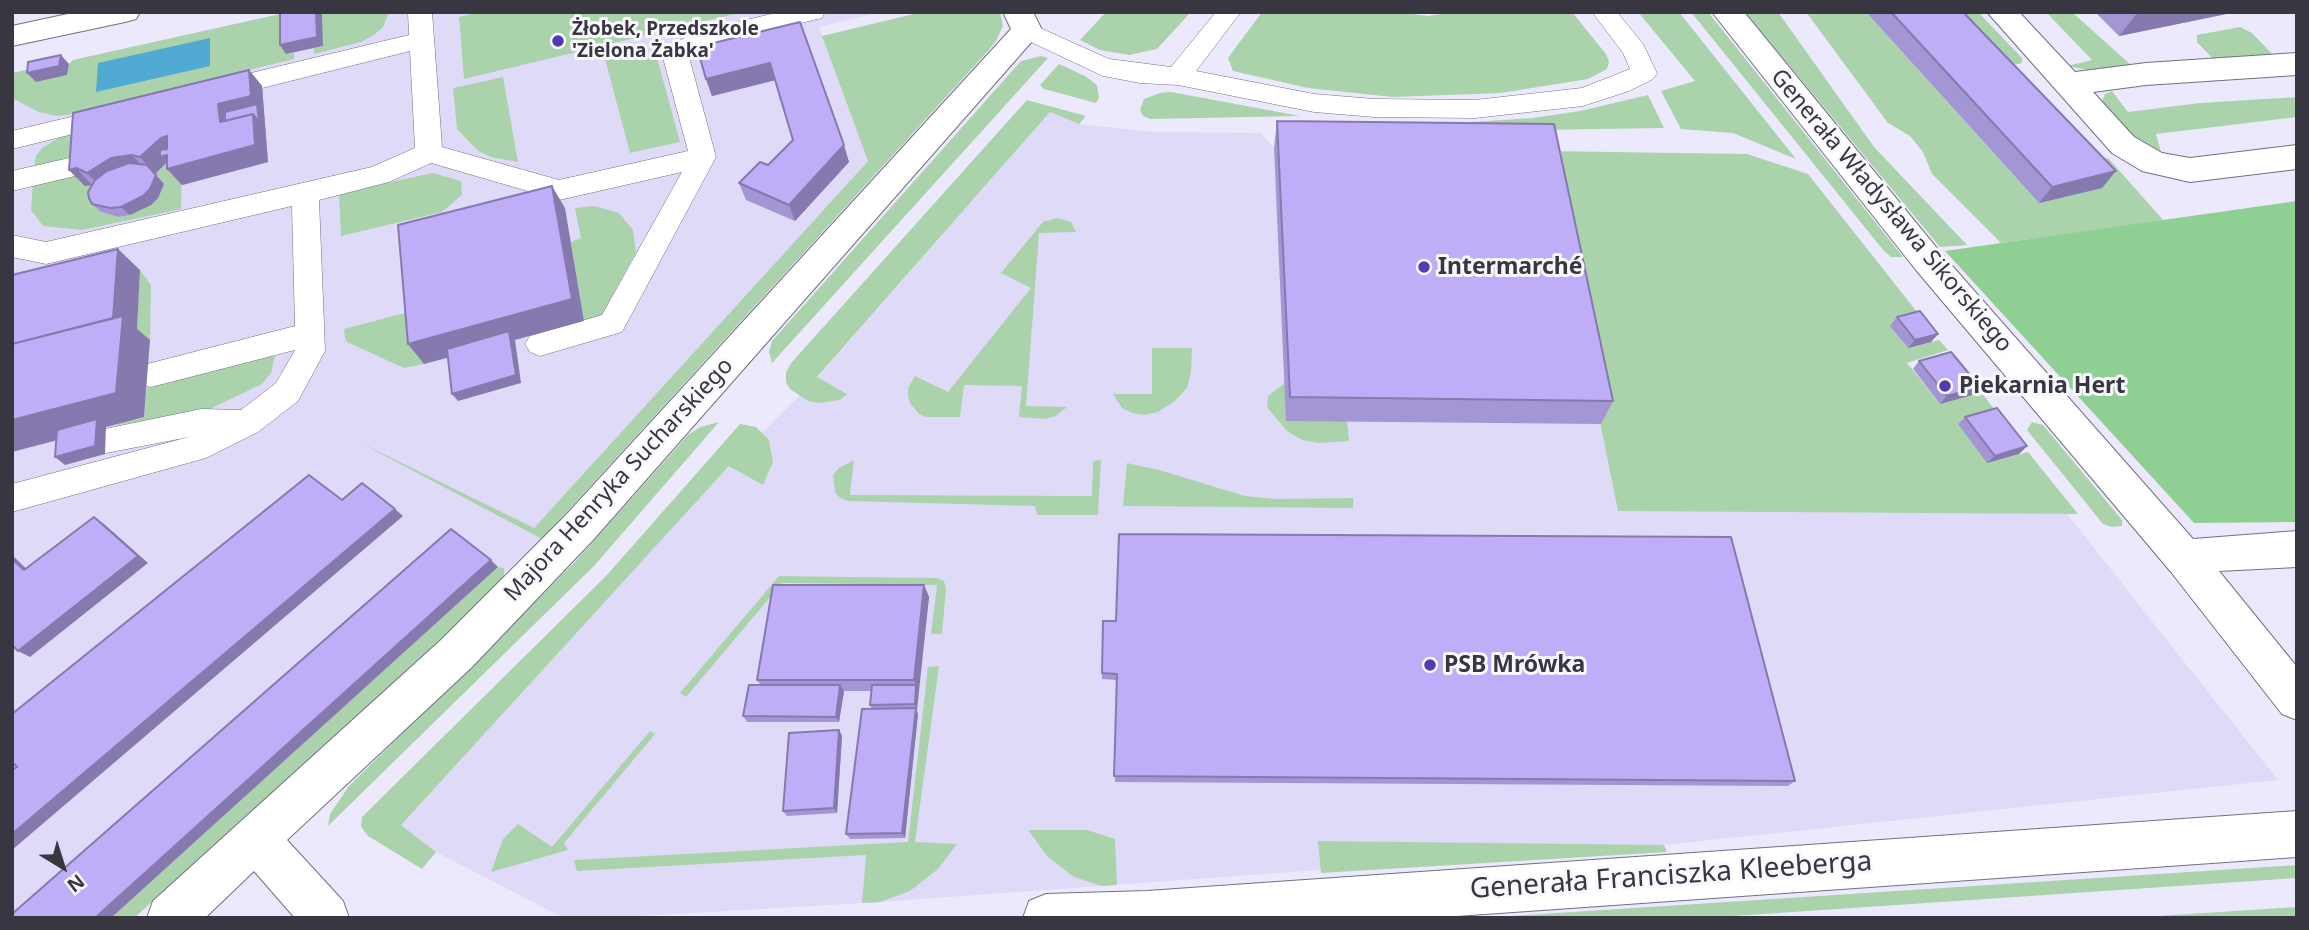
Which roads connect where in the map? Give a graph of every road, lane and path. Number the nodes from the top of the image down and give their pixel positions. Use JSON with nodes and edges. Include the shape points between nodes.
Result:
{"nodes":[{"id":1,"x":125,"y":12,"type":"edge"},
{"id":2,"x":420,"y":12,"type":"edge"},
{"id":3,"x":813,"y":12,"type":"edge"},
{"id":4,"x":1229,"y":12,"type":"edge"},
{"id":5,"x":1604,"y":12,"type":"edge"},
{"id":6,"x":1727,"y":12,"type":"edge"},
{"id":7,"x":2002,"y":12,"type":"edge"},
{"id":8,"x":1023,"y":21,"type":"edge"},
{"id":9,"x":12,"y":36,"type":"edge"},
{"id":10,"x":422,"y":40,"type":"junction"},
{"id":11,"x":2297,"y":64,"type":"edge"},
{"id":12,"x":1178,"y":76,"type":"junction"},
{"id":13,"x":2068,"y":84,"type":"junction"},
{"id":14,"x":196,"y":95,"type":"edge"},
{"id":15,"x":142,"y":108,"type":"edge"},
{"id":16,"x":12,"y":140,"type":"edge"},
{"id":17,"x":429,"y":153,"type":"junction"},
{"id":18,"x":703,"y":157,"type":"junction"},
{"id":19,"x":2297,"y":157,"type":"edge"},
{"id":20,"x":87,"y":164,"type":"edge"},
{"id":21,"x":12,"y":181,"type":"edge"},
{"id":22,"x":306,"y":193,"type":"junction"},
{"id":23,"x":12,"y":246,"type":"edge"},
{"id":24,"x":309,"y":334,"type":"junction"},
{"id":25,"x":540,"y":344,"type":"dead end"},
{"id":26,"x":151,"y":375,"type":"dead end"},
{"id":27,"x":247,"y":423,"type":"junction"},
{"id":28,"x":106,"y":440,"type":"dead end"},
{"id":29,"x":12,"y":476,"type":"edge"},
{"id":30,"x":67,"y":483,"type":"junction"},
{"id":31,"x":12,"y":498,"type":"edge"},
{"id":32,"x":2297,"y":549,"type":"edge"},
{"id":33,"x":2185,"y":559,"type":"junction"},
{"id":34,"x":2297,"y":700,"type":"edge"},
{"id":35,"x":2297,"y":834,"type":"edge"},
{"id":36,"x":256,"y":839,"type":"junction"},
{"id":37,"x":170,"y":918,"type":"edge"},
{"id":38,"x":326,"y":918,"type":"edge"},
{"id":39,"x":1045,"y":918,"type":"edge"}],
"edges":[{"from":1,"to":9,"type":"street"},
{"from":2,"to":10,"type":"lane"},
{"from":3,"to":18,"type":"lane","via":[[703,39],[675,54]]},
{"from":4,"to":12,"type":"lane"},
{"from":5,"to":12,"type":"lane","via":[[1634,50],[1644,73],[1595,93],[1552,102],[1475,109],[1374,108],[1302,101]]},
{"from":6,"to":33,"type":"street","name":"Generała Władysława Sikorskiego","via":[[1928,261]]},
{"from":7,"to":13,"type":"street"},
{"from":8,"to":12,"type":"lane","via":[[1103,67]]},
{"from":8,"to":36,"type":"street","name":"Majora Henryka Sucharskiego","via":[[542,566],[457,653]]},
{"from":10,"to":14,"type":"lane"},
{"from":10,"to":17,"type":"lane"},
{"from":11,"to":13,"type":"street"},
{"from":13,"to":19,"type":"street","via":[[2123,145],[2154,163],[2190,170]]},
{"from":15,"to":16,"type":"lane"},
{"from":17,"to":18,"type":"lane","via":[[559,190]]},
{"from":17,"to":22,"type":"lane","via":[[379,175]]},
{"from":18,"to":25,"type":"lane","via":[[612,324]]},
{"from":20,"to":21,"type":"lane"},
{"from":22,"to":23,"type":"lane","via":[[46,253]]},
{"from":22,"to":24,"type":"lane"},
{"from":24,"to":26,"type":"lane"},
{"from":24,"to":27,"type":"lane","via":[[310,351],[287,393]]},
{"from":27,"to":28,"type":"lane","via":[[201,422]]},
{"from":27,"to":30,"type":"lane","via":[[195,449]]},
{"from":29,"to":30,"type":"lane"},
{"from":30,"to":31,"type":"lane"},
{"from":32,"to":33,"type":"street"},
{"from":33,"to":34,"type":"street","name":"Generała Władysława Sikorskiego"},
{"from":35,"to":39,"type":"street","name":"Generała Franciszka Kleeberga"},
{"from":36,"to":37,"type":"street","name":"Majora Henryka Sucharskiego"},
{"from":36,"to":38,"type":"street"}]}
